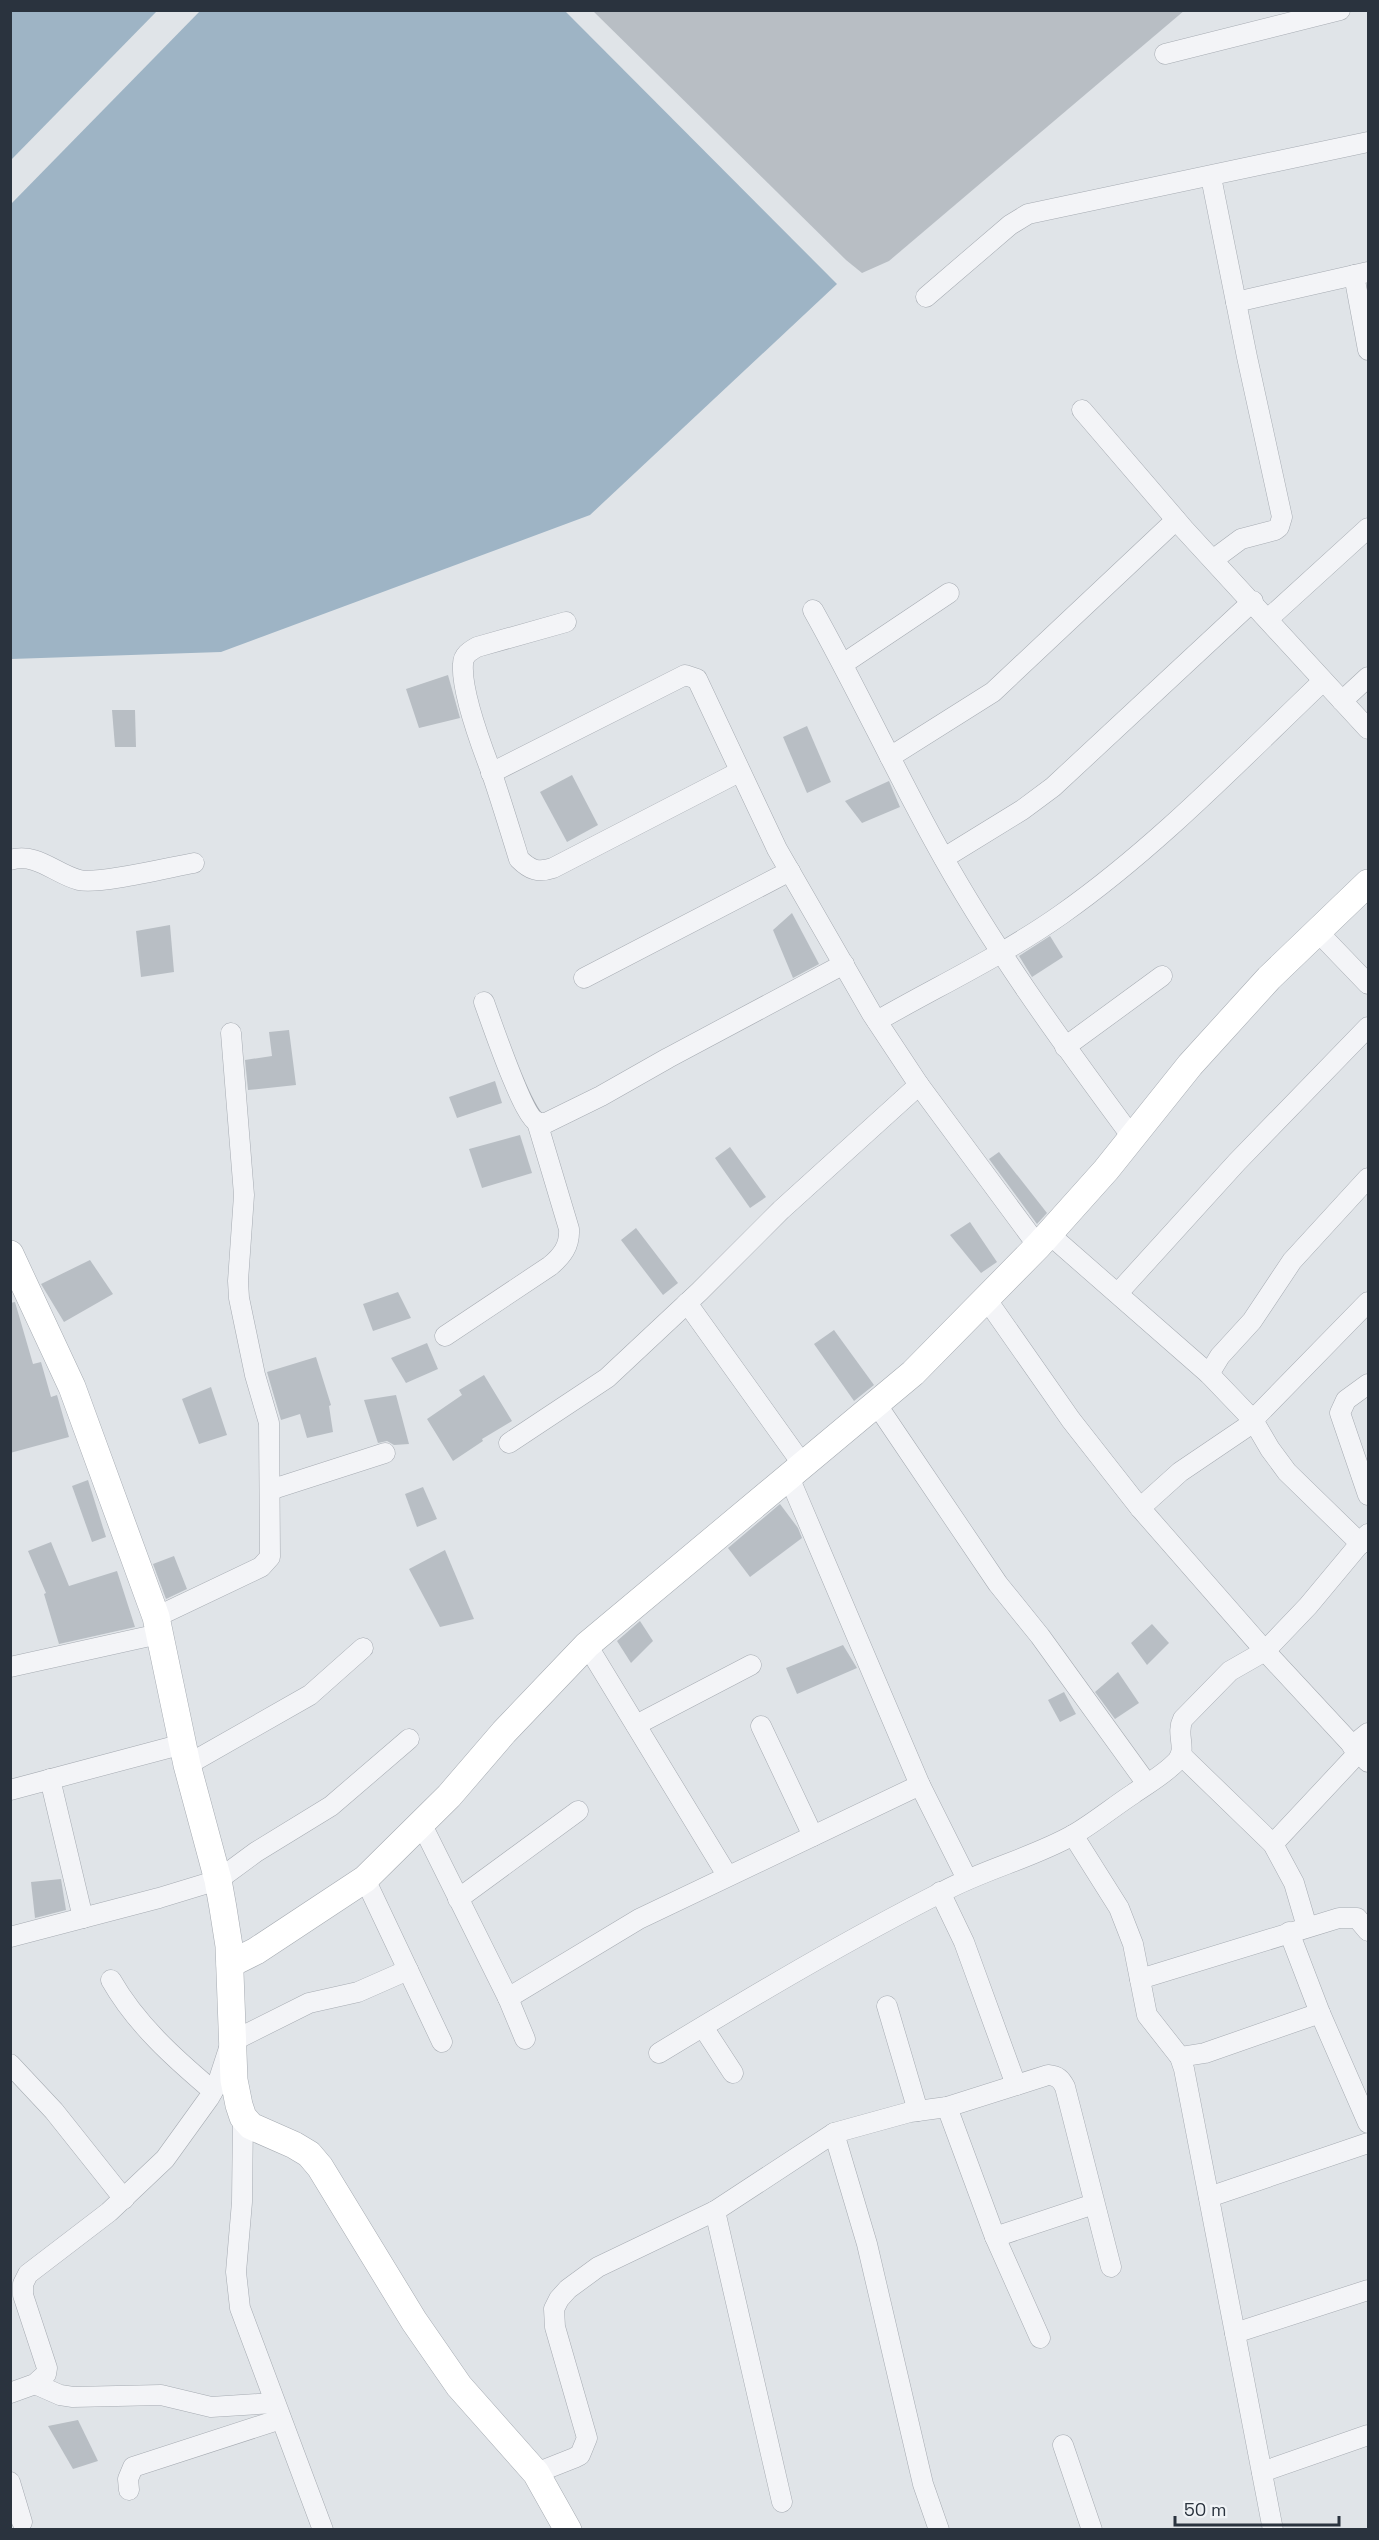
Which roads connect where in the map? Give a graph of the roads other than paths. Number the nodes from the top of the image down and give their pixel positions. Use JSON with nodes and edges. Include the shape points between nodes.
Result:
{"nodes":[{"id":1,"x":1340,"y":10,"type":"edge"},
{"id":2,"x":1164,"y":54,"type":"dead end"},
{"id":3,"x":1368,"y":142,"type":"edge"},
{"id":4,"x":1211,"y":177,"type":"junction"},
{"id":5,"x":1361,"y":273,"type":"edge"},
{"id":6,"x":926,"y":297,"type":"dead end"},
{"id":7,"x":1236,"y":302,"type":"junction"},
{"id":8,"x":1368,"y":350,"type":"edge"},
{"id":9,"x":1082,"y":410,"type":"dead end"},
{"id":10,"x":1176,"y":520,"type":"junction"},
{"id":11,"x":1368,"y":528,"type":"edge"},
{"id":12,"x":1214,"y":559,"type":"junction"},
{"id":13,"x":950,"y":593,"type":"dead end"},
{"id":14,"x":1252,"y":601,"type":"junction"},
{"id":15,"x":813,"y":610,"type":"dead end"},
{"id":16,"x":1268,"y":619,"type":"junction"},
{"id":17,"x":566,"y":622,"type":"dead end"},
{"id":18,"x":843,"y":664,"type":"junction"},
{"id":19,"x":1368,"y":677,"type":"edge"},
{"id":20,"x":1323,"y":681,"type":"junction"},
{"id":21,"x":1342,"y":701,"type":"junction"},
{"id":22,"x":1368,"y":729,"type":"edge"},
{"id":23,"x":890,"y":757,"type":"junction"},
{"id":24,"x":491,"y":772,"type":"junction"},
{"id":25,"x":739,"y":772,"type":"junction"},
{"id":26,"x":944,"y":858,"type":"junction"},
{"id":27,"x":10,"y":860,"type":"edge"},
{"id":28,"x":194,"y":863,"type":"dead end"},
{"id":29,"x":789,"y":871,"type":"junction"},
{"id":30,"x":1368,"y":883,"type":"edge"},
{"id":31,"x":1318,"y":932,"type":"junction"},
{"id":32,"x":1001,"y":951,"type":"junction"},
{"id":33,"x":844,"y":964,"type":"junction"},
{"id":34,"x":1162,"y":976,"type":"dead end"},
{"id":35,"x":585,"y":978,"type":"dead end"},
{"id":36,"x":1368,"y":984,"type":"edge"},
{"id":37,"x":484,"y":1002,"type":"dead end"},
{"id":38,"x":877,"y":1021,"type":"junction"},
{"id":39,"x":1368,"y":1027,"type":"edge"},
{"id":40,"x":231,"y":1033,"type":"dead end"},
{"id":41,"x":1065,"y":1047,"type":"junction"},
{"id":42,"x":919,"y":1085,"type":"junction"},
{"id":43,"x":537,"y":1122,"type":"junction"},
{"id":44,"x":1132,"y":1137,"type":"junction"},
{"id":45,"x":1368,"y":1178,"type":"edge"},
{"id":46,"x":1044,"y":1240,"type":"junction"},
{"id":47,"x":10,"y":1254,"type":"edge"},
{"id":48,"x":1118,"y":1293,"type":"junction"},
{"id":49,"x":987,"y":1300,"type":"junction"},
{"id":50,"x":1368,"y":1302,"type":"edge"},
{"id":51,"x":687,"y":1303,"type":"junction"},
{"id":52,"x":445,"y":1336,"type":"dead end"},
{"id":53,"x":1209,"y":1374,"type":"junction"},
{"id":54,"x":1368,"y":1384,"type":"edge"},
{"id":55,"x":877,"y":1405,"type":"junction"},
{"id":56,"x":1253,"y":1420,"type":"junction"},
{"id":57,"x":509,"y":1443,"type":"dead end"},
{"id":58,"x":385,"y":1453,"type":"dead end"},
{"id":59,"x":796,"y":1471,"type":"junction"},
{"id":60,"x":270,"y":1490,"type":"junction"},
{"id":61,"x":1368,"y":1495,"type":"edge"},
{"id":62,"x":1140,"y":1508,"type":"junction"},
{"id":63,"x":1365,"y":1539,"type":"edge"},
{"id":64,"x":158,"y":1625,"type":"junction"},
{"id":65,"x":587,"y":1645,"type":"junction"},
{"id":66,"x":363,"y":1648,"type":"dead end"},
{"id":67,"x":1265,"y":1651,"type":"junction"},
{"id":68,"x":751,"y":1665,"type":"dead end"},
{"id":69,"x":10,"y":1667,"type":"edge"},
{"id":70,"x":636,"y":1725,"type":"junction"},
{"id":71,"x":761,"y":1726,"type":"dead end"},
{"id":72,"x":1368,"y":1733,"type":"edge"},
{"id":73,"x":409,"y":1739,"type":"dead end"},
{"id":74,"x":1360,"y":1754,"type":"edge"},
{"id":75,"x":185,"y":1755,"type":"junction"},
{"id":76,"x":1181,"y":1755,"type":"junction"},
{"id":77,"x":50,"y":1779,"type":"junction"},
{"id":78,"x":1147,"y":1784,"type":"junction"},
{"id":79,"x":920,"y":1785,"type":"junction"},
{"id":80,"x":10,"y":1790,"type":"edge"},
{"id":81,"x":578,"y":1811,"type":"dead end"},
{"id":82,"x":422,"y":1825,"type":"junction"},
{"id":83,"x":1073,"y":1835,"type":"junction"},
{"id":84,"x":813,"y":1836,"type":"junction"},
{"id":85,"x":1273,"y":1844,"type":"junction"},
{"id":86,"x":727,"y":1875,"type":"junction"},
{"id":87,"x":365,"y":1879,"type":"junction"},
{"id":88,"x":968,"y":1879,"type":"junction"},
{"id":89,"x":218,"y":1880,"type":"junction"},
{"id":90,"x":940,"y":1892,"type":"junction"},
{"id":91,"x":458,"y":1899,"type":"junction"},
{"id":92,"x":83,"y":1918,"type":"junction"},
{"id":93,"x":1298,"y":1930,"type":"junction"},
{"id":94,"x":1368,"y":1931,"type":"edge"},
{"id":95,"x":10,"y":1937,"type":"edge"},
{"id":96,"x":230,"y":1964,"type":"junction"},
{"id":97,"x":408,"y":1970,"type":"junction"},
{"id":98,"x":1140,"y":1979,"type":"junction"},
{"id":99,"x":111,"y":1980,"type":"dead end"},
{"id":100,"x":508,"y":1998,"type":"junction"},
{"id":101,"x":887,"y":2006,"type":"dead end"},
{"id":102,"x":1320,"y":2013,"type":"junction"},
{"id":103,"x":703,"y":2026,"type":"junction"},
{"id":104,"x":525,"y":2039,"type":"dead end"},
{"id":105,"x":231,"y":2042,"type":"junction"},
{"id":106,"x":442,"y":2043,"type":"dead end"},
{"id":107,"x":659,"y":2053,"type":"dead end"},
{"id":108,"x":1180,"y":2057,"type":"junction"},
{"id":109,"x":10,"y":2064,"type":"edge"},
{"id":110,"x":733,"y":2073,"type":"dead end"},
{"id":111,"x":1016,"y":2085,"type":"junction"},
{"id":112,"x":213,"y":2091,"type":"junction"},
{"id":113,"x":947,"y":2107,"type":"junction"},
{"id":114,"x":918,"y":2111,"type":"junction"},
{"id":115,"x":243,"y":2117,"type":"junction"},
{"id":116,"x":1368,"y":2123,"type":"edge"},
{"id":117,"x":834,"y":2133,"type":"junction"},
{"id":118,"x":1368,"y":2143,"type":"edge"},
{"id":119,"x":1209,"y":2197,"type":"junction"},
{"id":120,"x":124,"y":2199,"type":"junction"},
{"id":121,"x":1094,"y":2204,"type":"junction"},
{"id":122,"x":715,"y":2211,"type":"junction"},
{"id":123,"x":995,"y":2237,"type":"junction"},
{"id":124,"x":1111,"y":2266,"type":"dead end"},
{"id":125,"x":17,"y":2278,"type":"edge"},
{"id":126,"x":1368,"y":2290,"type":"edge"},
{"id":127,"x":1235,"y":2333,"type":"junction"},
{"id":128,"x":1040,"y":2338,"type":"dead end"},
{"id":129,"x":35,"y":2384,"type":"junction"},
{"id":130,"x":10,"y":2393,"type":"edge"},
{"id":131,"x":277,"y":2411,"type":"junction"},
{"id":132,"x":1368,"y":2435,"type":"edge"},
{"id":133,"x":1063,"y":2445,"type":"dead end"},
{"id":134,"x":1262,"y":2472,"type":"junction"},
{"id":135,"x":536,"y":2473,"type":"junction"},
{"id":136,"x":10,"y":2482,"type":"edge"},
{"id":137,"x":129,"y":2490,"type":"dead end"},
{"id":138,"x":782,"y":2502,"type":"dead end"},
{"id":139,"x":22,"y":2522,"type":"dead end"},
{"id":140,"x":323,"y":2529,"type":"edge"},
{"id":141,"x":568,"y":2529,"type":"edge"},
{"id":142,"x":939,"y":2529,"type":"edge"},
{"id":143,"x":1092,"y":2529,"type":"edge"},
{"id":144,"x":1273,"y":2529,"type":"edge"}],
"edges":[{"from":1,"to":2,"type":"street"},
{"from":3,"to":4,"type":"street"},
{"from":4,"to":6,"type":"street","via":[[1028,214]]},
{"from":4,"to":7,"type":"street"},
{"from":5,"to":7,"type":"street"},
{"from":5,"to":8,"type":"street"},
{"from":7,"to":12,"type":"street","via":[[1282,517],[1275,530],[1241,539]]},
{"from":9,"to":10,"type":"street"},
{"from":10,"to":12,"type":"street"},
{"from":10,"to":23,"type":"street","via":[[993,692]]},
{"from":11,"to":16,"type":"street"},
{"from":12,"to":14,"type":"street"},
{"from":13,"to":18,"type":"street"},
{"from":14,"to":16,"type":"street"},
{"from":14,"to":26,"type":"street","via":[[1053,787]]},
{"from":15,"to":18,"type":"street"},
{"from":16,"to":20,"type":"street"},
{"from":17,"to":24,"type":"street","via":[[477,647],[464,658],[469,704]]},
{"from":18,"to":23,"type":"street"},
{"from":19,"to":21,"type":"street"},
{"from":20,"to":21,"type":"street"},
{"from":20,"to":32,"type":"street","via":[[1128,863],[1060,916]]},
{"from":21,"to":22,"type":"street"},
{"from":23,"to":26,"type":"street"},
{"from":24,"to":25,"type":"street","via":[[685,675],[697,679]]},
{"from":24,"to":25,"type":"street","via":[[519,859],[533,871],[543,872]]},
{"from":25,"to":29,"type":"street"},
{"from":26,"to":32,"type":"street"},
{"from":27,"to":28,"type":"street","via":[[31,858],[89,881]]},
{"from":29,"to":33,"type":"street"},
{"from":29,"to":35,"type":"street"},
{"from":30,"to":31,"type":"street"},
{"from":31,"to":36,"type":"street"},
{"from":31,"to":44,"type":"street","via":[[1269,978],[1190,1065]]},
{"from":32,"to":38,"type":"street"},
{"from":32,"to":41,"type":"street"},
{"from":33,"to":38,"type":"street"},
{"from":33,"to":43,"type":"street","via":[[601,1096],[546,1123]]},
{"from":34,"to":41,"type":"street"},
{"from":37,"to":43,"type":"street","via":[[518,1091]]},
{"from":38,"to":42,"type":"street"},
{"from":39,"to":48,"type":"street","via":[[1237,1162]]},
{"from":40,"to":60,"type":"street","via":[[244,1195],[239,1298],[269,1423]]},
{"from":41,"to":44,"type":"street"},
{"from":42,"to":46,"type":"street"},
{"from":42,"to":51,"type":"street","via":[[781,1210]]},
{"from":43,"to":52,"type":"street","via":[[569,1229],[566,1249],[550,1266]]},
{"from":44,"to":46,"type":"street"},
{"from":45,"to":53,"type":"street","via":[[1292,1261],[1252,1321]]},
{"from":46,"to":48,"type":"street"},
{"from":46,"to":49,"type":"street"},
{"from":47,"to":64,"type":"street","via":[[72,1387]]},
{"from":48,"to":53,"type":"street"},
{"from":49,"to":55,"type":"street"},
{"from":49,"to":62,"type":"street","via":[[1071,1420]]},
{"from":50,"to":56,"type":"street"},
{"from":51,"to":57,"type":"street","via":[[607,1378]]},
{"from":51,"to":59,"type":"street"},
{"from":53,"to":56,"type":"street"},
{"from":54,"to":61,"type":"street","via":[[1346,1400],[1340,1413]]},
{"from":55,"to":59,"type":"street"},
{"from":55,"to":78,"type":"street","via":[[998,1584]]},
{"from":56,"to":62,"type":"street","via":[[1180,1472]]},
{"from":56,"to":63,"type":"street","via":[[1287,1472]]},
{"from":58,"to":60,"type":"street"},
{"from":59,"to":65,"type":"street"},
{"from":59,"to":79,"type":"street"},
{"from":60,"to":64,"type":"street","via":[[271,1545],[267,1562]]},
{"from":62,"to":67,"type":"street"},
{"from":63,"to":67,"type":"street"},
{"from":64,"to":69,"type":"street"},
{"from":64,"to":75,"type":"street"},
{"from":65,"to":70,"type":"street"},
{"from":65,"to":82,"type":"street"},
{"from":66,"to":75,"type":"street","via":[[310,1695]]},
{"from":67,"to":74,"type":"street"},
{"from":67,"to":76,"type":"street","via":[[1230,1671],[1184,1719],[1179,1727]]},
{"from":68,"to":70,"type":"street"},
{"from":70,"to":86,"type":"street"},
{"from":71,"to":84,"type":"street"},
{"from":72,"to":74,"type":"street"},
{"from":73,"to":89,"type":"street","via":[[331,1806]]},
{"from":74,"to":85,"type":"street"},
{"from":75,"to":77,"type":"street"},
{"from":75,"to":89,"type":"street"},
{"from":76,"to":78,"type":"street"},
{"from":76,"to":85,"type":"street"},
{"from":77,"to":80,"type":"street"},
{"from":77,"to":92,"type":"street"},
{"from":78,"to":83,"type":"street"},
{"from":79,"to":84,"type":"street"},
{"from":79,"to":88,"type":"street"},
{"from":81,"to":91,"type":"street"},
{"from":82,"to":87,"type":"street"},
{"from":82,"to":91,"type":"street"},
{"from":83,"to":88,"type":"street"},
{"from":83,"to":98,"type":"street","via":[[1119,1908],[1133,1944]]},
{"from":84,"to":86,"type":"street"},
{"from":85,"to":93,"type":"street","via":[[1294,1883]]},
{"from":86,"to":100,"type":"street","via":[[639,1919]]},
{"from":87,"to":96,"type":"street"},
{"from":87,"to":97,"type":"street"},
{"from":88,"to":90,"type":"street"},
{"from":89,"to":92,"type":"street"},
{"from":89,"to":96,"type":"street"},
{"from":90,"to":103,"type":"street"},
{"from":90,"to":111,"type":"street","via":[[964,1942]]},
{"from":91,"to":100,"type":"street"},
{"from":92,"to":95,"type":"street"},
{"from":93,"to":94,"type":"street","via":[[1347,1917],[1357,1918]]},
{"from":93,"to":98,"type":"street"},
{"from":93,"to":102,"type":"street"},
{"from":96,"to":105,"type":"street"},
{"from":97,"to":105,"type":"street","via":[[358,1992],[309,2003]]},
{"from":97,"to":106,"type":"street"},
{"from":98,"to":108,"type":"street","via":[[1148,2015]]},
{"from":99,"to":112,"type":"street","via":[[122,2000],[157,2040]]},
{"from":100,"to":104,"type":"street"},
{"from":101,"to":114,"type":"street"},
{"from":102,"to":108,"type":"street","via":[[1205,2053]]},
{"from":102,"to":116,"type":"street"},
{"from":103,"to":107,"type":"street"},
{"from":103,"to":110,"type":"street"},
{"from":105,"to":112,"type":"street"},
{"from":105,"to":115,"type":"street","via":[[234,2080]]},
{"from":108,"to":119,"type":"street"},
{"from":109,"to":120,"type":"street","via":[[54,2111]]},
{"from":111,"to":113,"type":"street"},
{"from":111,"to":121,"type":"street","via":[[1048,2075],[1062,2079]]},
{"from":112,"to":120,"type":"street","via":[[177,2145]]},
{"from":113,"to":114,"type":"street"},
{"from":113,"to":123,"type":"street"},
{"from":114,"to":117,"type":"street"},
{"from":115,"to":131,"type":"street","via":[[236,2280],[240,2308]]},
{"from":115,"to":135,"type":"street","via":[[251,2126],[309,2154],[320,2167],[414,2321],[459,2386]]},
{"from":117,"to":122,"type":"street"},
{"from":117,"to":142,"type":"street","via":[[867,2244],[923,2484]]},
{"from":118,"to":119,"type":"street"},
{"from":119,"to":127,"type":"street"},
{"from":120,"to":125,"type":"street","via":[[28,2274]]},
{"from":121,"to":123,"type":"street"},
{"from":121,"to":124,"type":"street"},
{"from":122,"to":135,"type":"street","via":[[611,2259],[559,2299],[554,2309],[555,2327],[587,2438],[580,2454]]},
{"from":122,"to":138,"type":"street"},
{"from":123,"to":128,"type":"street"},
{"from":125,"to":129,"type":"street","via":[[47,2368]]},
{"from":126,"to":127,"type":"street"},
{"from":127,"to":134,"type":"street"},
{"from":129,"to":130,"type":"street"},
{"from":129,"to":131,"type":"street","via":[[73,2397],[172,2396],[211,2407]]},
{"from":131,"to":137,"type":"street","via":[[133,2467]]},
{"from":131,"to":140,"type":"street"},
{"from":132,"to":134,"type":"street"},
{"from":133,"to":143,"type":"street"},
{"from":134,"to":144,"type":"street"},
{"from":135,"to":141,"type":"street"},
{"from":136,"to":139,"type":"street"}]}
